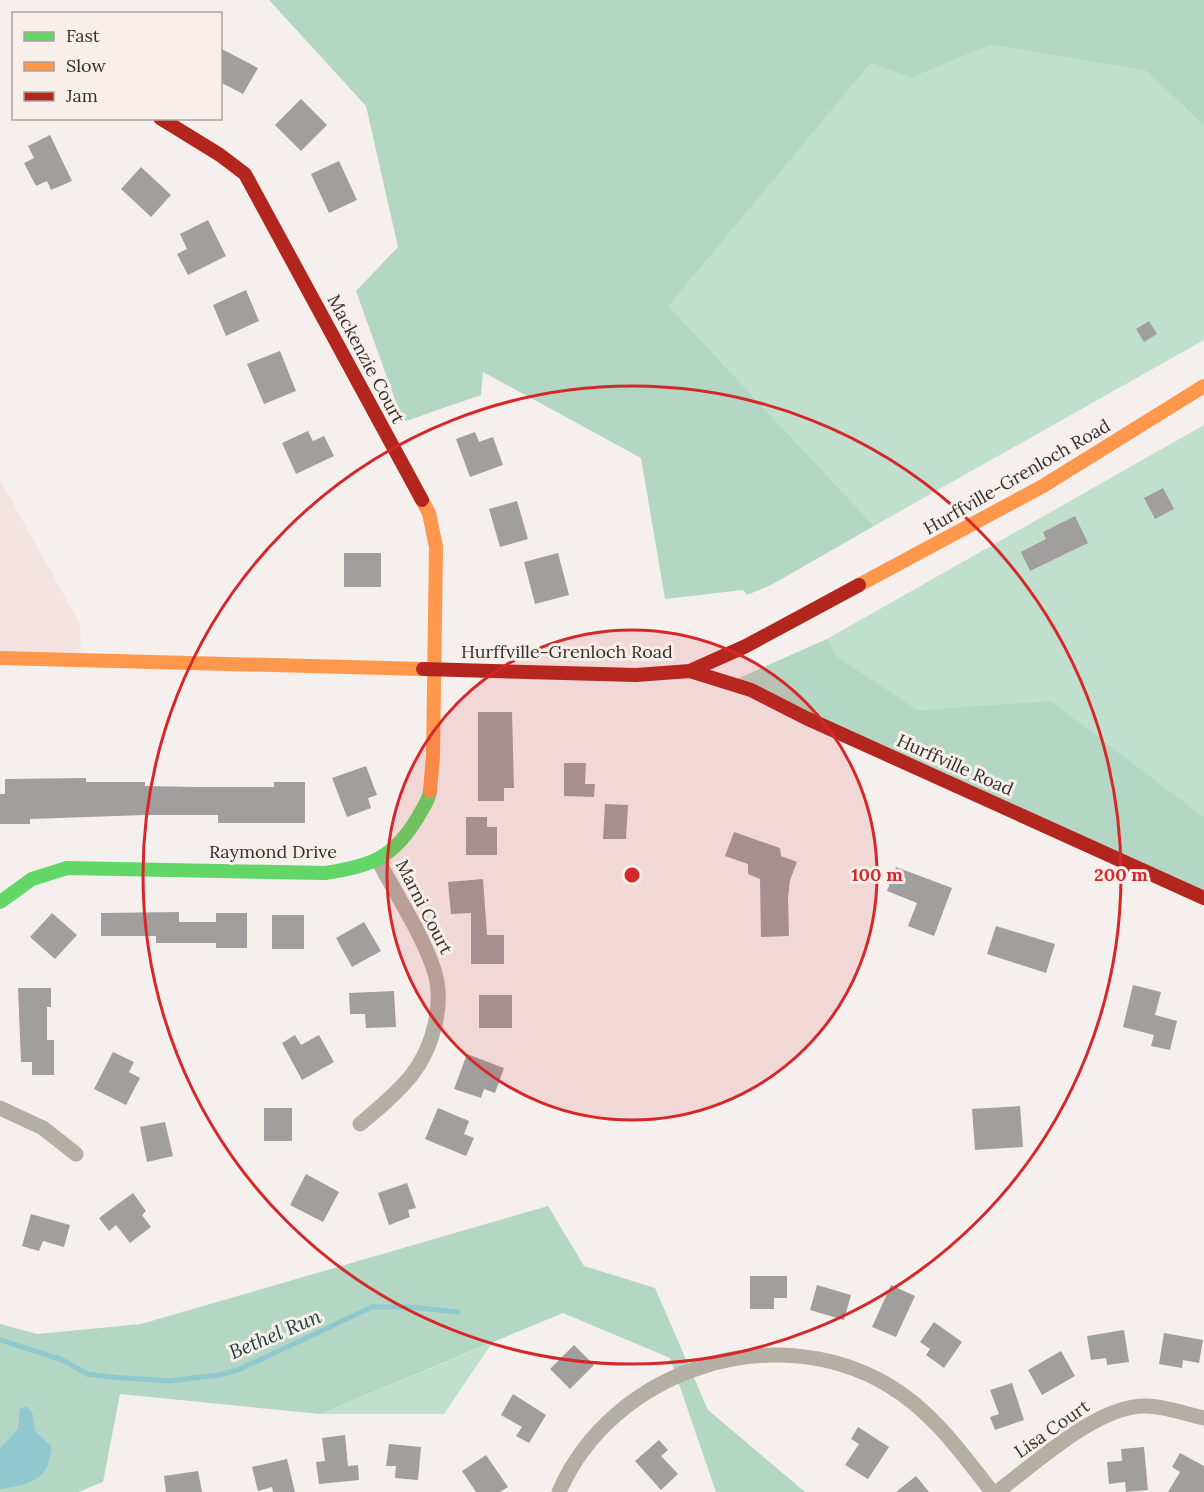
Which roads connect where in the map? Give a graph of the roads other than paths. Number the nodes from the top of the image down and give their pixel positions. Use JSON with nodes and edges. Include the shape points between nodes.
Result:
{"nodes":[{"id":1,"x":163,"y":120,"type":"edge"},
{"id":2,"x":1204,"y":386,"type":"edge"},
{"id":3,"x":0,"y":658,"type":"edge"},
{"id":4,"x":434,"y":669,"type":"junction"},
{"id":5,"x":690,"y":671,"type":"junction"},
{"id":6,"x":378,"y":860,"type":"junction"},
{"id":7,"x":1204,"y":898,"type":"edge"},
{"id":8,"x":0,"y":902,"type":"edge"},
{"id":9,"x":0,"y":1108,"type":"edge"},
{"id":10,"x":360,"y":1124,"type":"dead end"},
{"id":11,"x":76,"y":1154,"type":"dead end"},
{"id":12,"x":1204,"y":1418,"type":"edge"},
{"id":13,"x":559,"y":1492,"type":"edge"},
{"id":14,"x":992,"y":1492,"type":"edge"},
{"id":15,"x":997,"y":1492,"type":"edge"}],
"edges":[{"from":1,"to":4,"type":"street","name":"Mackenzie Court","via":[[245,174],[429,513],[436,547]]},
{"from":2,"to":5,"type":"street","name":"Hurffville-Grenloch Road","via":[[1043,486],[746,646]]},
{"from":3,"to":4,"type":"street","name":"Hurffville-Grenloch Road"},
{"from":4,"to":5,"type":"street","name":"Hurffville-Grenloch Road","via":[[636,675]]},
{"from":4,"to":6,"type":"street","name":"Raymond Drive","via":[[429,797],[407,835]]},
{"from":5,"to":7,"type":"street","name":"Hurffville Road","via":[[751,690]]},
{"from":6,"to":8,"type":"street","name":"Raymond Drive","via":[[326,873],[67,868],[32,879]]},
{"from":6,"to":10,"type":"street","name":"Marni Court","via":[[434,968],[437,1011],[421,1061]]},
{"from":9,"to":11,"type":"street","via":[[43,1128]]},
{"from":12,"to":15,"type":"street","name":"Lisa Court","via":[[1147,1406],[1123,1408],[1086,1426]]},
{"from":13,"to":14,"type":"street","via":[[580,1455],[600,1431],[642,1394],[705,1365],[766,1356],[832,1363],[889,1386],[943,1430]]}]}
